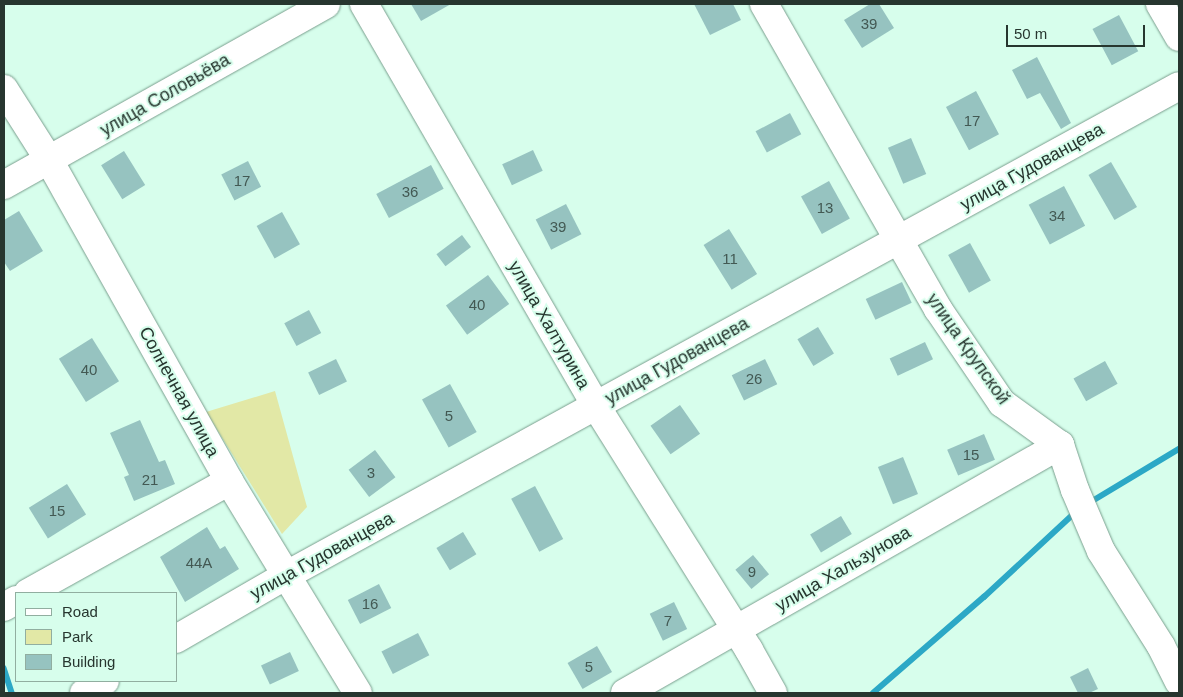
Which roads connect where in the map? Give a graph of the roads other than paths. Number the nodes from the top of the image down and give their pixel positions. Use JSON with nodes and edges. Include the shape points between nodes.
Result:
{"nodes":[{"id":1,"x":326,"y":4,"type":"edge"},
{"id":2,"x":364,"y":4,"type":"edge"},
{"id":3,"x":764,"y":4,"type":"edge"},
{"id":4,"x":1160,"y":4,"type":"edge"},
{"id":5,"x":1179,"y":36,"type":"edge"},
{"id":6,"x":1179,"y":86,"type":"edge"},
{"id":7,"x":4,"y":88,"type":"edge"},
{"id":8,"x":49,"y":160,"type":"junction"},
{"id":9,"x":4,"y":185,"type":"edge"},
{"id":10,"x":898,"y":240,"type":"junction"},
{"id":11,"x":596,"y":406,"type":"junction"},
{"id":12,"x":1060,"y":445,"type":"junction"},
{"id":13,"x":229,"y":480,"type":"junction"},
{"id":14,"x":285,"y":576,"type":"junction"},
{"id":15,"x":30,"y":592,"type":"edge"},
{"id":16,"x":15,"y":601,"type":"edge"},
{"id":17,"x":4,"y":607,"type":"edge"},
{"id":18,"x":736,"y":630,"type":"junction"},
{"id":19,"x":178,"y":638,"type":"edge"},
{"id":20,"x":103,"y":682,"type":"edge"},
{"id":21,"x":1179,"y":682,"type":"edge"},
{"id":22,"x":84,"y":693,"type":"edge"},
{"id":23,"x":358,"y":693,"type":"edge"},
{"id":24,"x":625,"y":693,"type":"edge"},
{"id":25,"x":773,"y":693,"type":"edge"}],
"edges":[{"from":1,"to":8,"type":"street","name":"улица Соловьёва"},
{"from":2,"to":11,"type":"street","name":"улица Халтурина"},
{"from":3,"to":10,"type":"street","name":"улица Крупской"},
{"from":4,"to":5,"type":"street"},
{"from":6,"to":10,"type":"street","name":"улица Гудованцева"},
{"from":7,"to":8,"type":"street","name":"Солнечная улица"},
{"from":8,"to":9,"type":"street","name":"улица Соловьёва"},
{"from":8,"to":13,"type":"street","name":"Солнечная улица"},
{"from":10,"to":11,"type":"street","name":"улица Гудованцева"},
{"from":10,"to":12,"type":"street","name":"улица Крупской","via":[[938,309],[1002,403]]},
{"from":11,"to":14,"type":"street","name":"улица Гудованцева"},
{"from":11,"to":18,"type":"street","name":"улица Халтурина"},
{"from":12,"to":18,"type":"street","name":"улица Хальзунова"},
{"from":12,"to":21,"type":"street","via":[[1101,552],[1161,646]]},
{"from":13,"to":14,"type":"street","name":"Солнечная улица"},
{"from":13,"to":15,"type":"street"},
{"from":14,"to":19,"type":"street","name":"улица Гудованцева"},
{"from":14,"to":23,"type":"street","name":"Солнечная улица"},
{"from":16,"to":17,"type":"street"},
{"from":18,"to":24,"type":"street","name":"улица Хальзунова"},
{"from":18,"to":25,"type":"street","name":"улица Халтурина"},
{"from":20,"to":22,"type":"street"}]}
